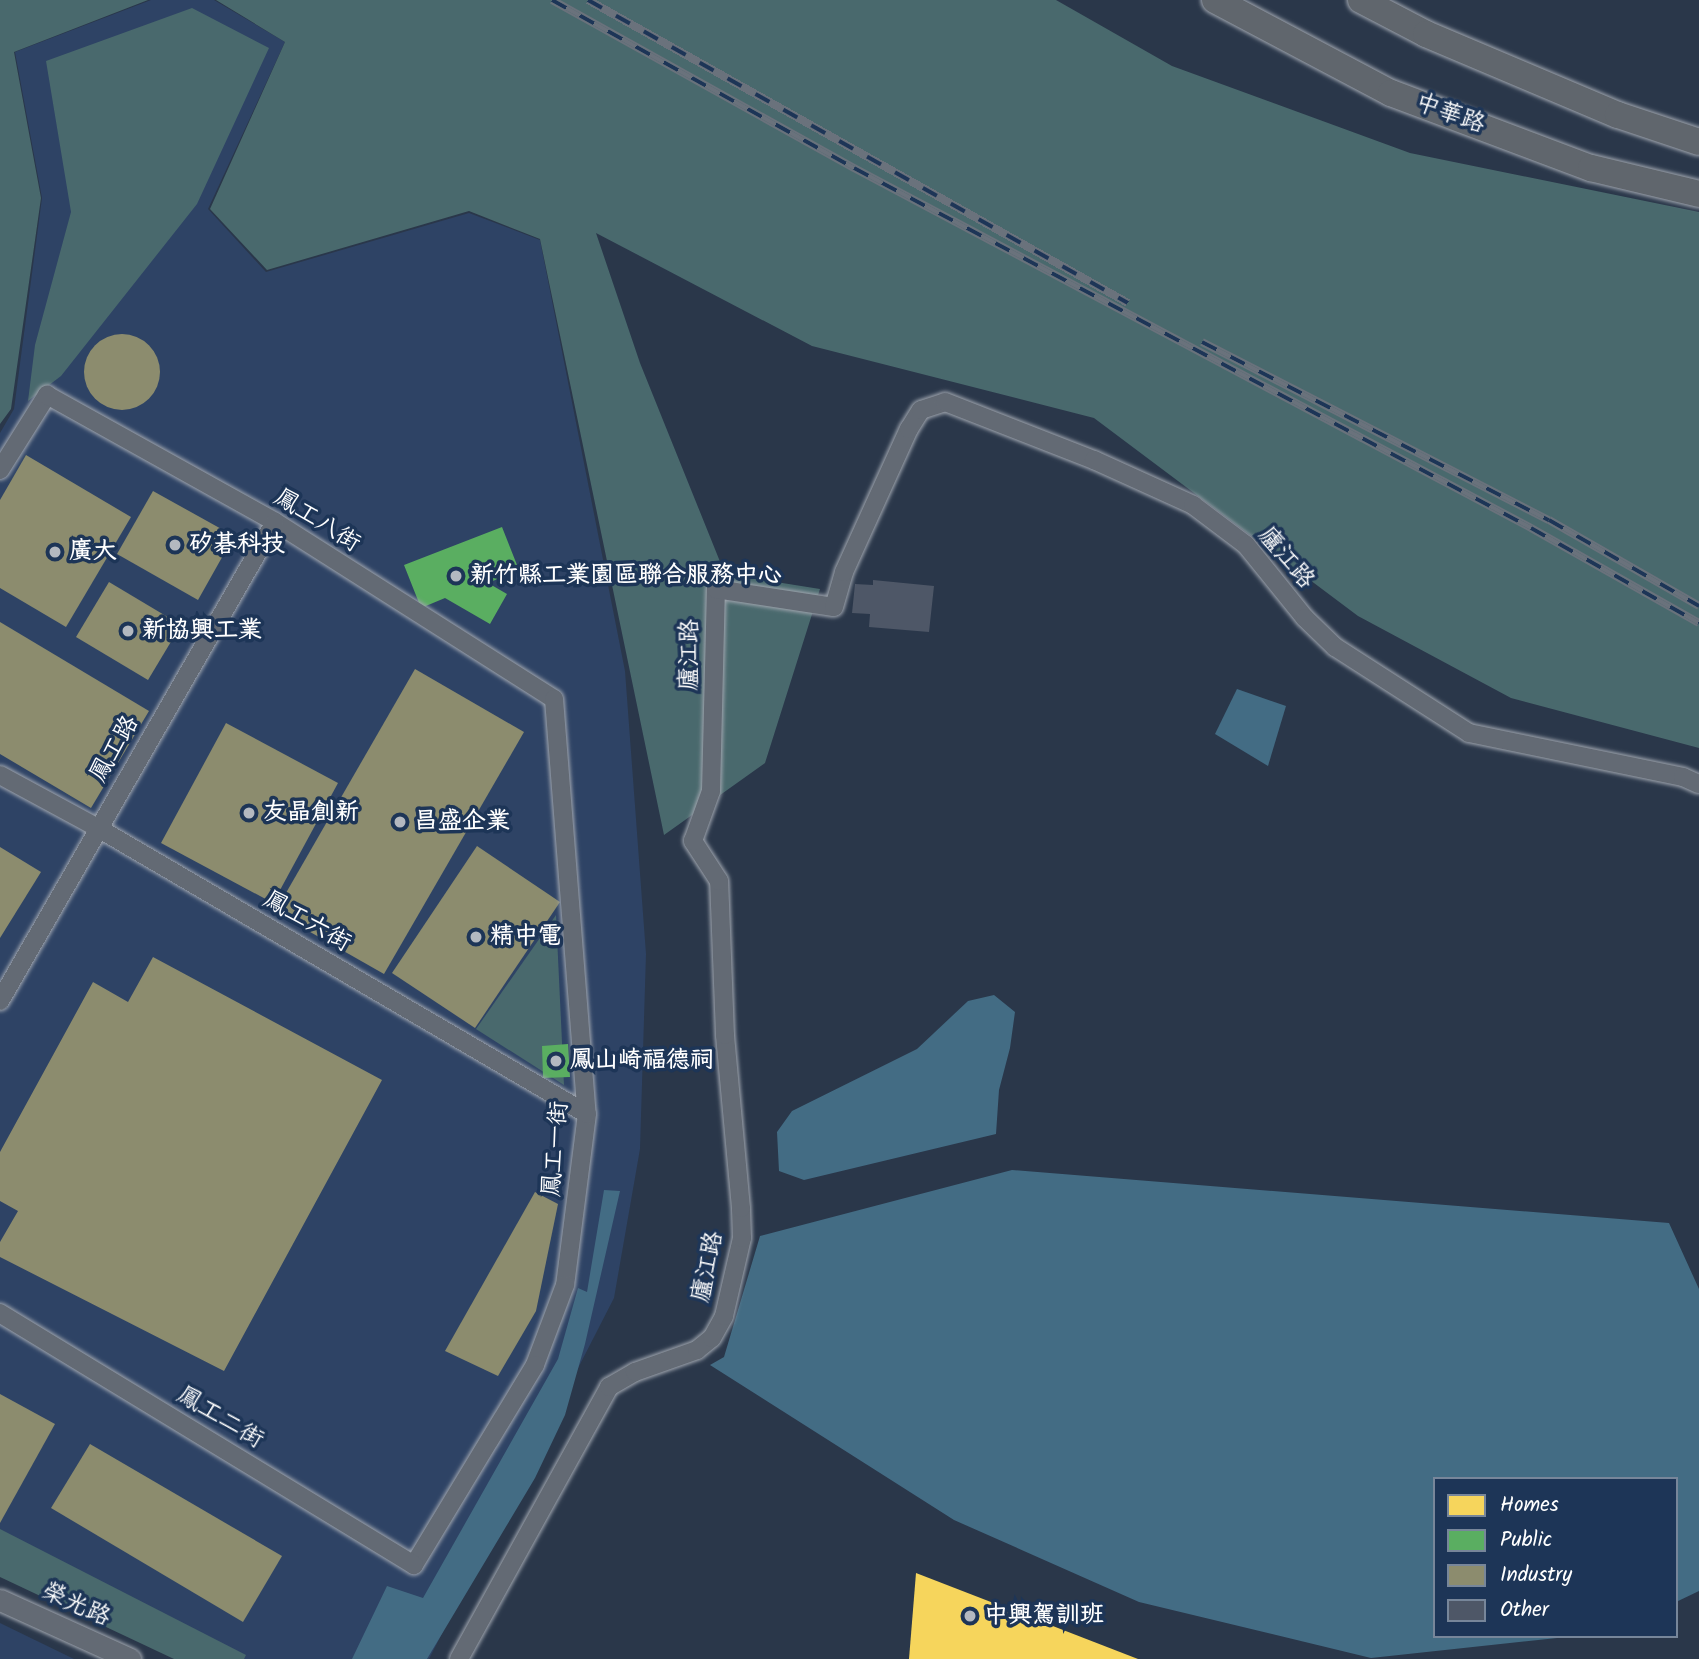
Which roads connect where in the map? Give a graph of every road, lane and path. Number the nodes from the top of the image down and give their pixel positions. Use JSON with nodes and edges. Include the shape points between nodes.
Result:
{"nodes":[{"id":1,"x":1215,"y":0,"type":"edge"},
{"id":2,"x":1361,"y":0,"type":"edge"},
{"id":3,"x":1699,"y":142,"type":"edge"},
{"id":4,"x":1699,"y":194,"type":"edge"},
{"id":5,"x":0,"y":470,"type":"edge"},
{"id":6,"x":275,"y":522,"type":"junction"},
{"id":7,"x":554,"y":699,"type":"joint"},
{"id":8,"x":0,"y":775,"type":"edge"},
{"id":9,"x":1699,"y":784,"type":"edge"},
{"id":10,"x":97,"y":828,"type":"junction"},
{"id":11,"x":0,"y":1001,"type":"edge"},
{"id":12,"x":587,"y":1114,"type":"junction"},
{"id":13,"x":0,"y":1313,"type":"edge"},
{"id":14,"x":414,"y":1565,"type":"joint"},
{"id":15,"x":0,"y":1600,"type":"edge"},
{"id":16,"x":131,"y":1659,"type":"edge"},
{"id":17,"x":459,"y":1659,"type":"edge"}],
"edges":[{"from":1,"to":4,"type":"main road","name":"中華路","via":[[1391,93],[1591,168]]},
{"from":2,"to":3,"type":"main road","via":[[1426,34],[1618,115]]},
{"from":5,"to":6,"type":"street","name":"鳳工八街","via":[[47,395]]},
{"from":6,"to":7,"type":"street","name":"鳳工八街"},
{"from":6,"to":10,"type":"street","name":"鳳工路"},
{"from":7,"to":12,"type":"street","name":"鳳工一街"},
{"from":8,"to":10,"type":"street","name":"鳳工六街"},
{"from":9,"to":17,"type":"street","name":"廬江路","via":[[1469,733],[1335,647],[1304,618],[1246,545],[1193,505],[1094,460],[945,402],[921,410],[844,572],[834,607],[716,589],[711,791],[693,841],[719,881],[725,1035],[741,1208],[742,1238],[724,1316],[712,1338],[697,1350],[635,1372],[609,1387]]},
{"from":10,"to":11,"type":"street","name":"鳳工路"},
{"from":10,"to":12,"type":"street","name":"鳳工六街"},
{"from":12,"to":14,"type":"street","name":"鳳工一街","via":[[565,1285],[535,1366]]},
{"from":13,"to":14,"type":"street","name":"鳳工二街"},
{"from":15,"to":16,"type":"street","name":"榮光路"}]}
